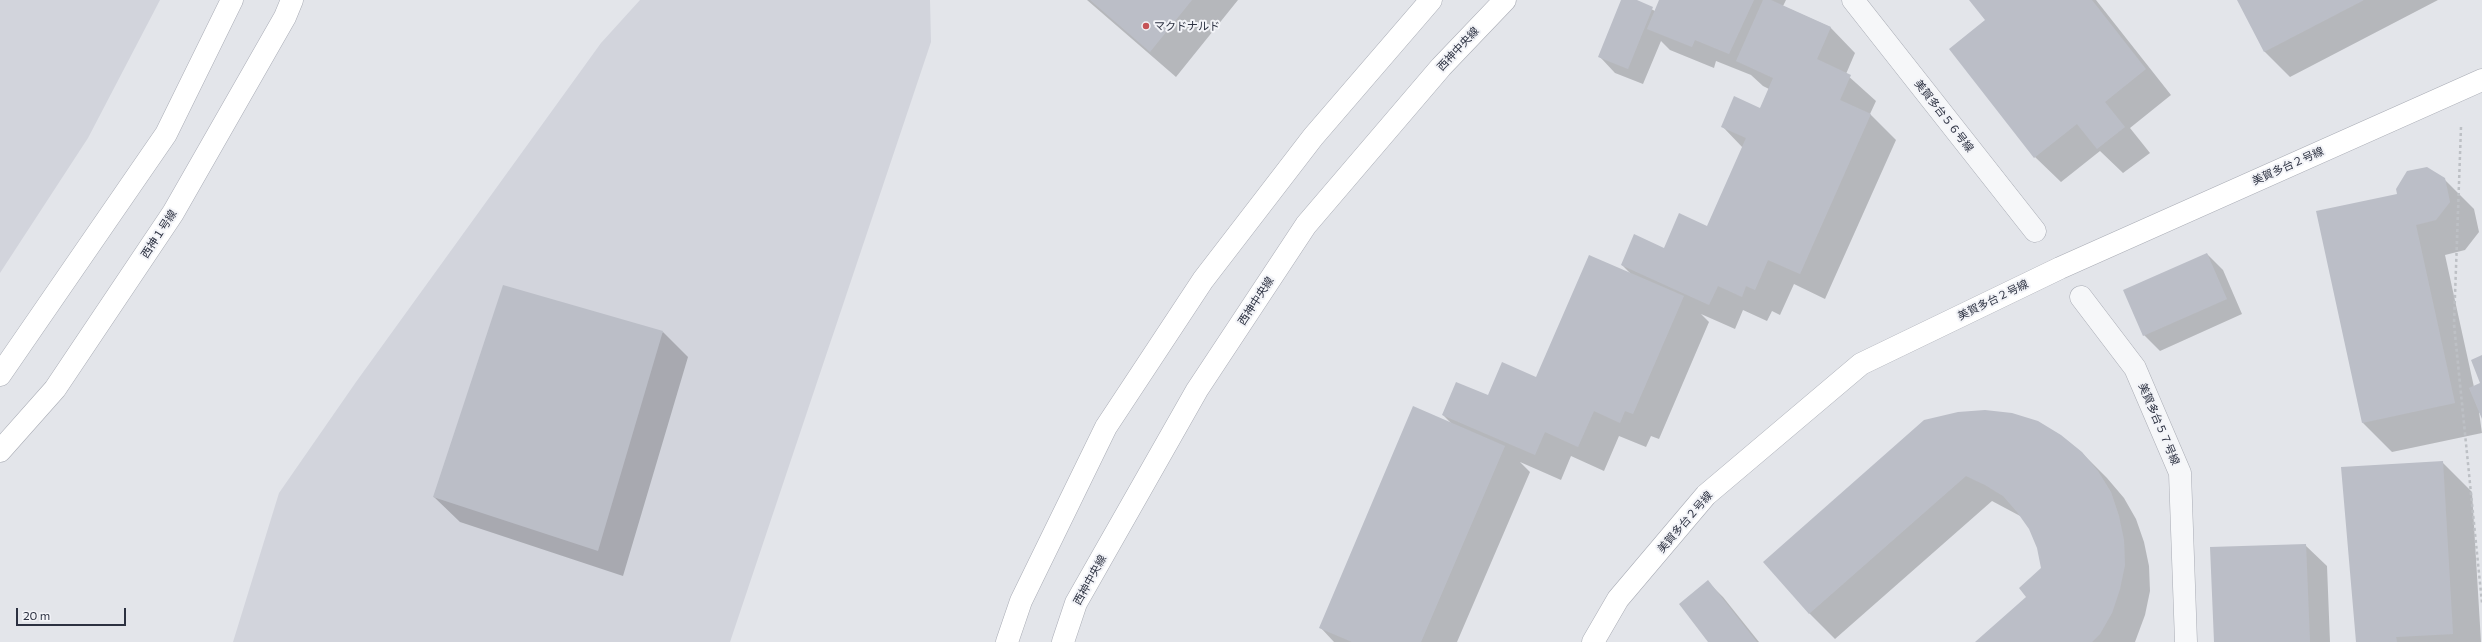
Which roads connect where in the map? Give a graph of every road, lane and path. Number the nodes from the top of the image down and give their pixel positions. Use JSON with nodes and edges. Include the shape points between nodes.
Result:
{"nodes":[{"id":1,"x":232,"y":0,"type":"edge"},
{"id":2,"x":292,"y":0,"type":"edge"},
{"id":3,"x":1431,"y":0,"type":"edge"},
{"id":4,"x":1505,"y":0,"type":"edge"},
{"id":5,"x":1852,"y":0,"type":"edge"},
{"id":6,"x":2482,"y":80,"type":"edge"},
{"id":7,"x":2461,"y":127,"type":"dead end"},
{"id":8,"x":2035,"y":231,"type":"dead end"},
{"id":9,"x":2081,"y":297,"type":"dead end"},
{"id":10,"x":0,"y":376,"type":"edge"},
{"id":11,"x":0,"y":451,"type":"edge"},
{"id":12,"x":2482,"y":603,"type":"edge"},
{"id":13,"x":1007,"y":642,"type":"edge"},
{"id":14,"x":1063,"y":642,"type":"edge"},
{"id":15,"x":1593,"y":642,"type":"edge"},
{"id":16,"x":2186,"y":642,"type":"edge"}],
"edges":[{"from":1,"to":10,"type":"street","via":[[166,134]]},
{"from":2,"to":11,"type":"street","name":"西神１号線","via":[[285,18],[173,213],[56,389]]},
{"from":3,"to":13,"type":"street","via":[[1313,137],[1203,280],[1123,401],[1106,427],[1021,601]]},
{"from":4,"to":14,"type":"street","name":"西神中央線","via":[[1441,67],[1306,225],[1197,390],[1076,603]]},
{"from":5,"to":8,"type":"street","name":"美賀多台５６号線"},
{"from":6,"to":15,"type":"street","name":"美賀多台２号線","via":[[2060,268],[1862,364],[1706,495],[1618,599]]},
{"from":7,"to":12,"type":"path","via":[[2454,324]]},
{"from":9,"to":16,"type":"street","name":"美賀多台５７号線","via":[[2135,368],[2180,473]]}]}
